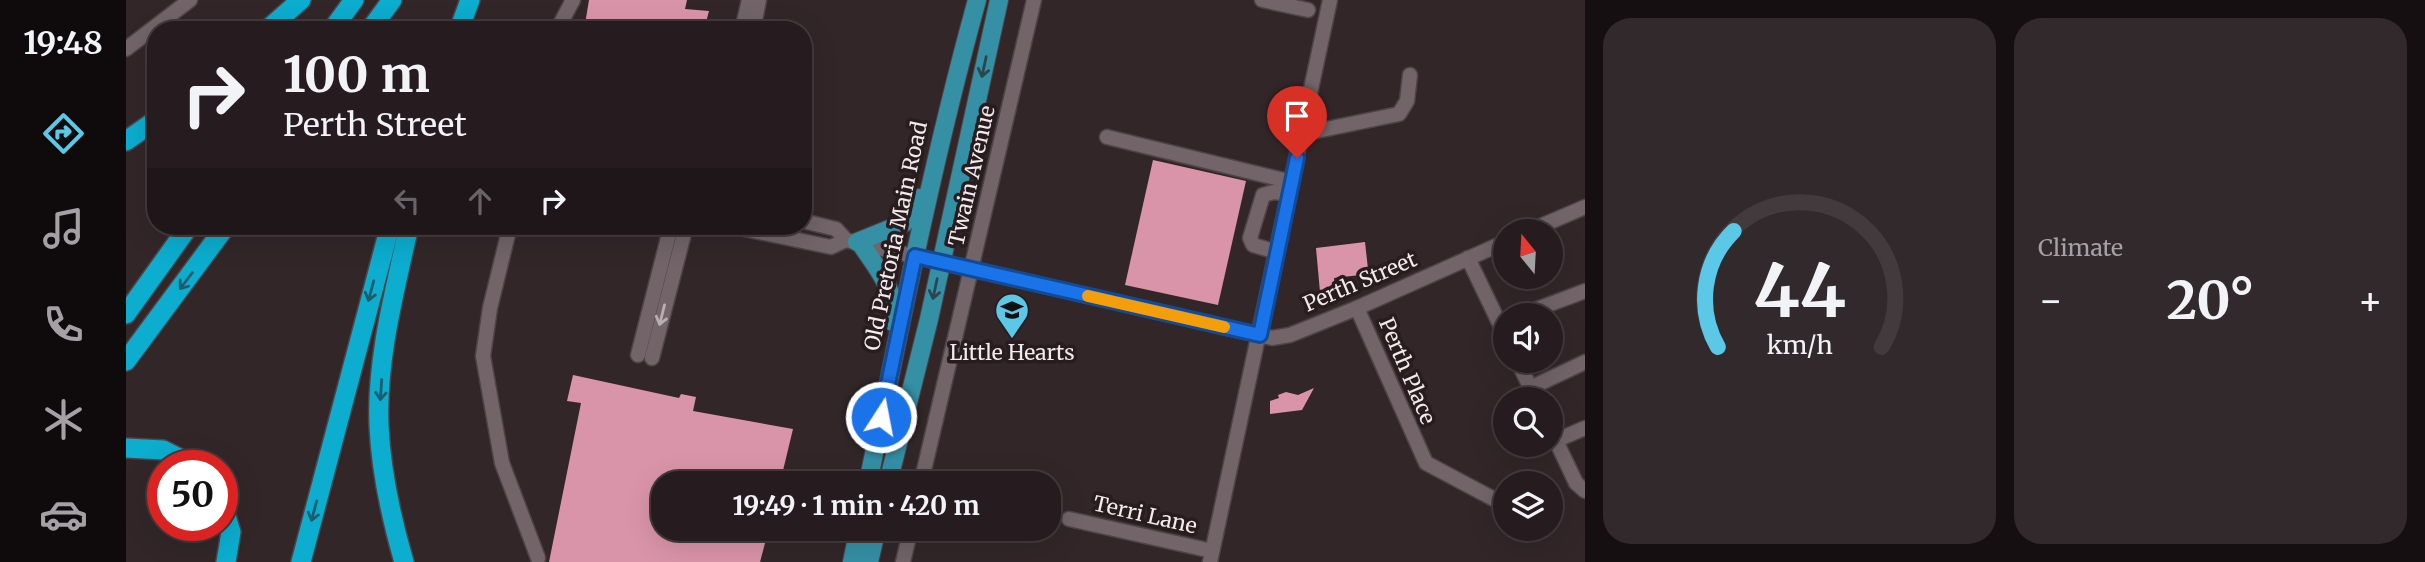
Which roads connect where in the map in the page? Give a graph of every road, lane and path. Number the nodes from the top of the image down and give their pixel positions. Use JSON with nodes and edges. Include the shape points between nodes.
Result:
{"nodes":[{"id":1,"x":190,"y":0,"type":"edge"},
{"id":2,"x":301,"y":0,"type":"edge"},
{"id":3,"x":354,"y":0,"type":"edge"},
{"id":4,"x":392,"y":0,"type":"edge"},
{"id":5,"x":470,"y":0,"type":"edge"},
{"id":6,"x":573,"y":0,"type":"edge"},
{"id":7,"x":749,"y":0,"type":"edge"},
{"id":8,"x":759,"y":0,"type":"edge"},
{"id":9,"x":977,"y":0,"type":"edge"},
{"id":10,"x":999,"y":0,"type":"edge"},
{"id":11,"x":1034,"y":0,"type":"edge"},
{"id":12,"x":1262,"y":0,"type":"edge"},
{"id":13,"x":1330,"y":0,"type":"edge"},
{"id":14,"x":1301,"y":6,"type":"edge"},
{"id":15,"x":163,"y":21,"type":"edge"},
{"id":16,"x":277,"y":21,"type":"edge"},
{"id":17,"x":339,"y":21,"type":"edge"},
{"id":18,"x":377,"y":21,"type":"edge"},
{"id":19,"x":462,"y":21,"type":"edge"},
{"id":20,"x":562,"y":21,"type":"edge"},
{"id":21,"x":744,"y":21,"type":"edge"},
{"id":22,"x":755,"y":21,"type":"edge"},
{"id":23,"x":147,"y":34,"type":"edge"},
{"id":24,"x":126,"y":50,"type":"edge"},
{"id":25,"x":1410,"y":75,"type":"dead end"},
{"id":26,"x":943,"y":124,"type":"junction"},
{"id":27,"x":147,"y":126,"type":"edge"},
{"id":28,"x":1302,"y":134,"type":"junction"},
{"id":29,"x":1107,"y":137,"type":"dead end"},
{"id":30,"x":126,"y":141,"type":"edge"},
{"id":31,"x":1290,"y":188,"type":"junction"},
{"id":32,"x":1585,"y":207,"type":"edge"},
{"id":33,"x":1558,"y":219,"type":"edge"},
{"id":34,"x":812,"y":223,"type":"edge"},
{"id":35,"x":182,"y":235,"type":"edge"},
{"id":36,"x":219,"y":235,"type":"edge"},
{"id":37,"x":388,"y":235,"type":"edge"},
{"id":38,"x":407,"y":235,"type":"edge"},
{"id":39,"x":508,"y":235,"type":"edge"},
{"id":40,"x":670,"y":235,"type":"edge"},
{"id":41,"x":683,"y":235,"type":"edge"},
{"id":42,"x":773,"y":235,"type":"edge"},
{"id":43,"x":854,"y":242,"type":"junction"},
{"id":44,"x":1493,"y":247,"type":"edge"},
{"id":45,"x":1277,"y":252,"type":"junction"},
{"id":46,"x":915,"y":256,"type":"junction"},
{"id":47,"x":1468,"y":258,"type":"junction"},
{"id":48,"x":941,"y":262,"type":"junction"},
{"id":49,"x":972,"y":270,"type":"junction"},
{"id":50,"x":664,"y":283,"type":"junction"},
{"id":51,"x":1585,"y":291,"type":"edge"},
{"id":52,"x":1553,"y":303,"type":"edge"},
{"id":53,"x":1493,"y":307,"type":"edge"},
{"id":54,"x":1357,"y":308,"type":"junction"},
{"id":55,"x":126,"y":314,"type":"edge"},
{"id":56,"x":1260,"y":335,"type":"junction"},
{"id":57,"x":645,"y":356,"type":"dead end"},
{"id":58,"x":126,"y":361,"type":"edge"},
{"id":59,"x":1585,"y":362,"type":"edge"},
{"id":60,"x":1543,"y":387,"type":"edge"},
{"id":61,"x":886,"y":395,"type":"junction"},
{"id":62,"x":1585,"y":428,"type":"edge"},
{"id":63,"x":1563,"y":432,"type":"edge"},
{"id":64,"x":126,"y":447,"type":"edge"},
{"id":65,"x":163,"y":450,"type":"edge"},
{"id":66,"x":1420,"y":453,"type":"junction"},
{"id":67,"x":1563,"y":454,"type":"edge"},
{"id":68,"x":870,"y":471,"type":"edge"},
{"id":69,"x":891,"y":471,"type":"edge"},
{"id":70,"x":924,"y":471,"type":"edge"},
{"id":71,"x":1493,"y":488,"type":"edge"},
{"id":72,"x":1585,"y":491,"type":"edge"},
{"id":73,"x":1493,"y":499,"type":"edge"},
{"id":74,"x":1069,"y":519,"type":"dead end"},
{"id":75,"x":230,"y":541,"type":"edge"},
{"id":76,"x":856,"y":541,"type":"edge"},
{"id":77,"x":874,"y":541,"type":"edge"},
{"id":78,"x":908,"y":541,"type":"edge"},
{"id":79,"x":1211,"y":557,"type":"edge"},
{"id":80,"x":538,"y":558,"type":"dead end"},
{"id":81,"x":226,"y":562,"type":"edge"},
{"id":82,"x":301,"y":562,"type":"edge"},
{"id":83,"x":404,"y":562,"type":"edge"},
{"id":84,"x":852,"y":562,"type":"edge"},
{"id":85,"x":869,"y":562,"type":"edge"},
{"id":86,"x":902,"y":562,"type":"edge"}],
"edges":[{"from":1,"to":15,"type":"street"},
{"from":2,"to":16,"type":"highway"},
{"from":3,"to":17,"type":"highway"},
{"from":4,"to":18,"type":"highway"},
{"from":5,"to":19,"type":"highway"},
{"from":6,"to":20,"type":"street"},
{"from":7,"to":21,"type":"street"},
{"from":8,"to":22,"type":"street"},
{"from":9,"to":26,"type":"main road","name":"Old Pretoria Main Road"},
{"from":10,"to":48,"type":"main road","one_way":true},
{"from":11,"to":49,"type":"street","name":"Twain Avenue"},
{"from":12,"to":14,"type":"street"},
{"from":13,"to":28,"type":"street"},
{"from":23,"to":24,"type":"street"},
{"from":25,"to":28,"type":"street","via":[[1407,101],[1399,114]]},
{"from":26,"to":43,"type":"main road","via":[[911,215],[897,228]]},
{"from":26,"to":46,"type":"main road","name":"Old Pretoria Main Road"},
{"from":27,"to":30,"type":"highway"},
{"from":28,"to":31,"type":"street"},
{"from":29,"to":31,"type":"street"},
{"from":31,"to":45,"type":"street"},
{"from":31,"to":45,"type":"street","via":[[1263,195],[1250,238],[1253,245]]},
{"from":32,"to":33,"type":"street"},
{"from":34,"to":43,"type":"street","via":[[836,229]]},
{"from":35,"to":55,"type":"highway"},
{"from":36,"to":58,"type":"highway","one_way":true},
{"from":37,"to":82,"type":"highway","one_way":true},
{"from":38,"to":83,"type":"highway","one_way":true,"via":[[384,360],[379,424],[386,485]]},
{"from":39,"to":80,"type":"street","via":[[489,308],[483,356],[502,463]]},
{"from":40,"to":50,"type":"street"},
{"from":41,"to":50,"type":"street"},
{"from":42,"to":43,"type":"street","via":[[831,247]]},
{"from":43,"to":46,"type":"street","name":"Perth Street"},
{"from":43,"to":61,"type":"main road","via":[[892,295]]},
{"from":44,"to":47,"type":"street","name":"Perth Street"},
{"from":45,"to":56,"type":"street"},
{"from":46,"to":48,"type":"street","name":"Perth Street"},
{"from":46,"to":61,"type":"main road","name":"Old Pretoria Main Road"},
{"from":47,"to":53,"type":"street"},
{"from":47,"to":54,"type":"street","name":"Perth Street"},
{"from":48,"to":49,"type":"street","name":"Perth Street"},
{"from":48,"to":69,"type":"main road","one_way":true},
{"from":49,"to":56,"type":"street","name":"Perth Street"},
{"from":49,"to":70,"type":"street","name":"Twain Avenue"},
{"from":50,"to":57,"type":"street"},
{"from":51,"to":52,"type":"street"},
{"from":54,"to":56,"type":"street","name":"Perth Street","via":[[1290,335]]},
{"from":54,"to":66,"type":"street","name":"Perth Place"},
{"from":56,"to":79,"type":"street"},
{"from":59,"to":60,"type":"street"},
{"from":61,"to":68,"type":"main road","name":"Old Pretoria Main Road"},
{"from":62,"to":63,"type":"street"},
{"from":64,"to":65,"type":"highway"},
{"from":66,"to":71,"type":"street"},
{"from":66,"to":73,"type":"street","via":[[1432,468]]},
{"from":67,"to":72,"type":"street","via":[[1576,483]]},
{"from":74,"to":79,"type":"street","name":"Terri Lane"},
{"from":75,"to":81,"type":"highway"},
{"from":76,"to":84,"type":"main road"},
{"from":77,"to":85,"type":"main road"},
{"from":78,"to":86,"type":"street"}]}
